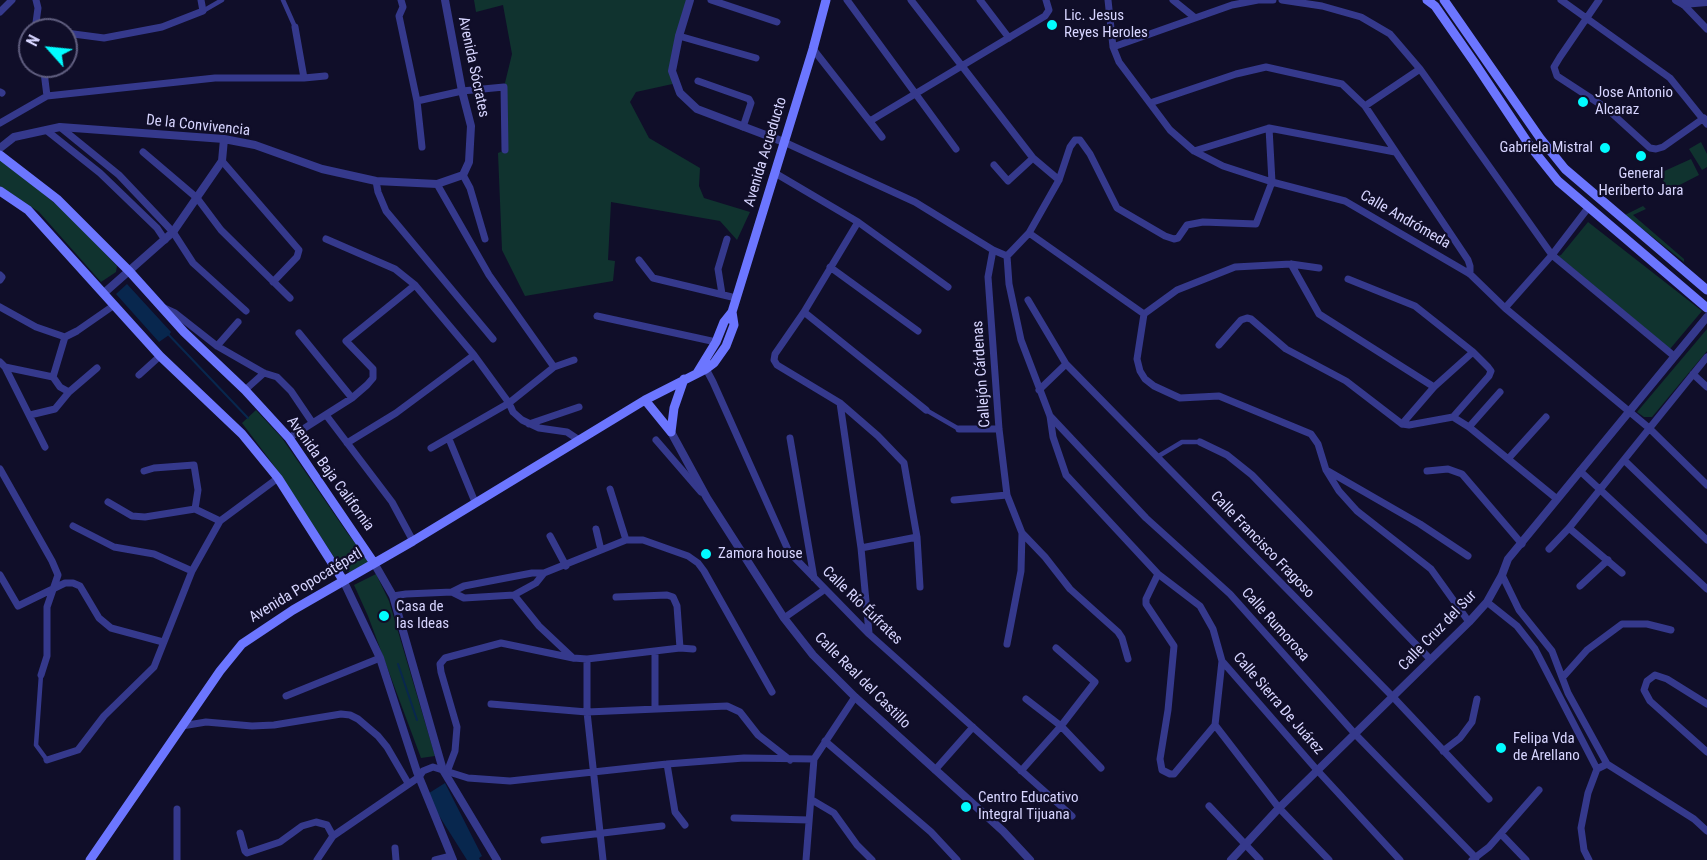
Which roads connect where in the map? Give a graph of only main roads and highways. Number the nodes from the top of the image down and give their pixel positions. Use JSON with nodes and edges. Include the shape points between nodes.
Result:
{"nodes":[{"id":1,"x":826,"y":0,"type":"edge"},
{"id":2,"x":1427,"y":0,"type":"edge"},
{"id":3,"x":1444,"y":0,"type":"edge"},
{"id":4,"x":0,"y":155,"type":"edge"},
{"id":5,"x":0,"y":191,"type":"edge"},
{"id":6,"x":1707,"y":290,"type":"edge"},
{"id":7,"x":1707,"y":308,"type":"edge"},
{"id":8,"x":732,"y":312,"type":"junction"},
{"id":9,"x":704,"y":366,"type":"junction"},
{"id":10,"x":684,"y":379,"type":"junction"},
{"id":11,"x":645,"y":400,"type":"junction"},
{"id":12,"x":374,"y":563,"type":"junction"},
{"id":13,"x":343,"y":580,"type":"junction"},
{"id":14,"x":90,"y":860,"type":"edge"}],
"edges":[{"from":1,"to":8,"type":"main road","name":"Avenida Acueducto"},
{"from":2,"to":7,"type":"main road","via":[[1558,181]]},
{"from":3,"to":6,"type":"main road","via":[[1565,169]]},
{"from":4,"to":12,"type":"main road","name":"Avenida Baja California","via":[[57,199],[245,390],[289,438]]},
{"from":5,"to":13,"type":"main road","via":[[28,210],[160,356],[242,434],[278,478]]},
{"from":8,"to":9,"type":"main road","name":"Avenida Acueducto"},
{"from":8,"to":9,"type":"main road","name":"Avenida Acueducto","via":[[734,325],[726,346],[714,363]]},
{"from":9,"to":10,"type":"main road","name":"Avenida Acueducto"},
{"from":10,"to":11,"type":"main road","name":"Avenida Acueducto"},
{"from":10,"to":11,"type":"main road","via":[[671,432]]},
{"from":11,"to":12,"type":"main road","name":"Avenida Popocatépetl"},
{"from":12,"to":13,"type":"main road","name":"Avenida Popocatépetl"},
{"from":13,"to":14,"type":"main road","name":"Avenida Popocatépetl","via":[[242,644],[230,657]]}]}
